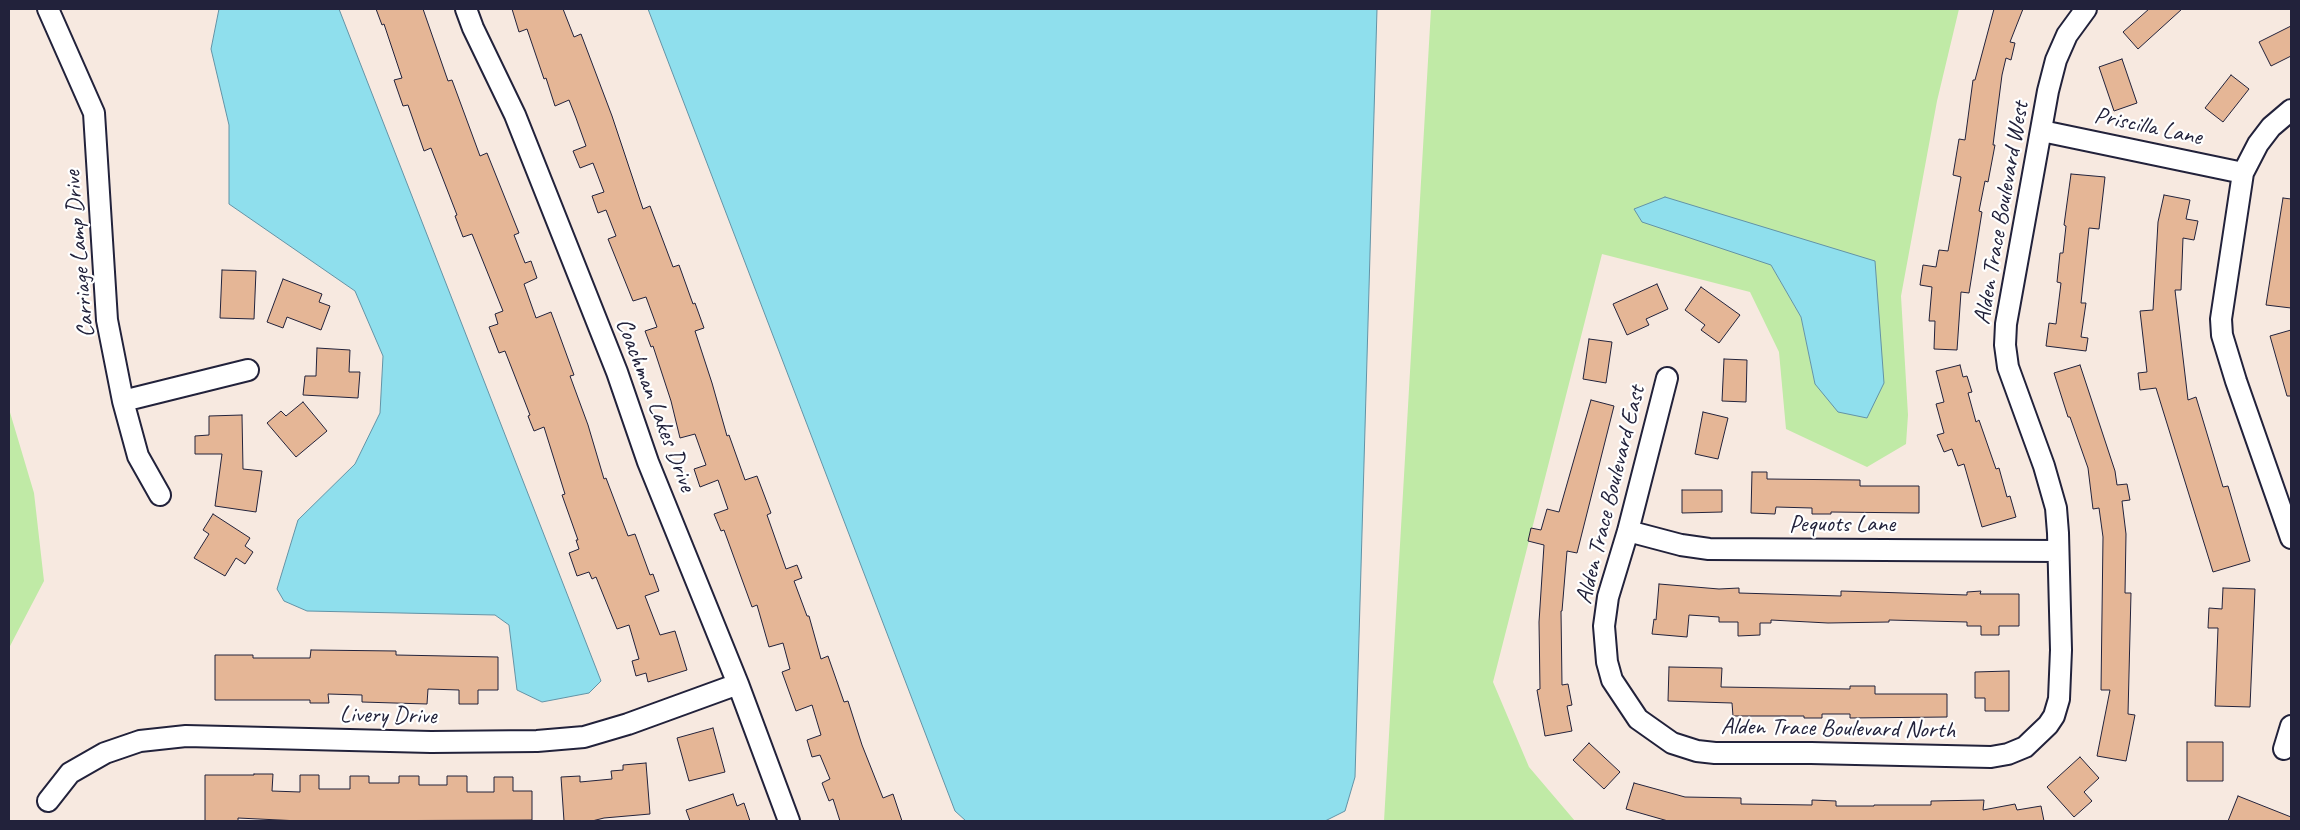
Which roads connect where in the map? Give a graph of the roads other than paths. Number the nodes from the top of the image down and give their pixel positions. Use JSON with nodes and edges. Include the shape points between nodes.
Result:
{"nodes":[{"id":1,"x":48,"y":9,"type":"edge"},
{"id":2,"x":466,"y":9,"type":"edge"},
{"id":3,"x":2086,"y":9,"type":"edge"},
{"id":4,"x":2291,"y":110,"type":"edge"},
{"id":5,"x":2042,"y":131,"type":"junction"},
{"id":6,"x":2243,"y":173,"type":"junction"},
{"id":7,"x":248,"y":370,"type":"dead end"},
{"id":8,"x":1667,"y":378,"type":"dead end"},
{"id":9,"x":122,"y":401,"type":"junction"},
{"id":10,"x":160,"y":496,"type":"dead end"},
{"id":11,"x":1628,"y":530,"type":"junction"},
{"id":12,"x":2291,"y":538,"type":"edge"},
{"id":13,"x":2057,"y":551,"type":"junction"},
{"id":14,"x":738,"y":684,"type":"junction"},
{"id":15,"x":1630,"y":710,"type":"joint"},
{"id":16,"x":2048,"y":725,"type":"joint"},
{"id":17,"x":2291,"y":726,"type":"edge"},
{"id":18,"x":2284,"y":749,"type":"dead end"},
{"id":19,"x":48,"y":801,"type":"dead end"},
{"id":20,"x":789,"y":821,"type":"edge"}],
"edges":[{"from":1,"to":9,"type":"street","name":"Carriage Lamp Drive","via":[[94,113],[107,320]]},
{"from":2,"to":14,"type":"street","name":"Coachman Lakes Drive","via":[[472,28],[515,115],[617,372],[648,462]]},
{"from":3,"to":5,"type":"street","name":"Alden Trace Boulevard West","via":[[2067,35],[2056,60]]},
{"from":4,"to":6,"type":"street","via":[[2258,144]]},
{"from":5,"to":6,"type":"street","name":"Priscilla Lane"},
{"from":5,"to":13,"type":"street","name":"Alden Trace Boulevard West","via":[[2006,324],[2005,345],[2008,367],[2056,508]]},
{"from":6,"to":12,"type":"street","via":[[2221,319],[2222,335]]},
{"from":7,"to":9,"type":"street"},
{"from":8,"to":11,"type":"street","name":"Alden Trace Boulevard East"},
{"from":9,"to":10,"type":"street","name":"Carriage Lamp Drive","via":[[138,456]]},
{"from":11,"to":13,"type":"street","name":"Pequots Lane","via":[[1680,545],[1709,549]]},
{"from":11,"to":15,"type":"street","name":"Alden Trace Boulevard East","via":[[1608,597],[1604,626],[1612,680]]},
{"from":13,"to":16,"type":"street","name":"Alden Trace Boulevard West","via":[[2061,650],[2059,699]]},
{"from":14,"to":19,"type":"street","name":"Livery Drive","via":[[628,724],[565,739],[431,742],[186,736],[140,741],[105,753],[70,773]]},
{"from":14,"to":20,"type":"street","name":"Coachman Lakes Drive"},
{"from":15,"to":16,"type":"street","name":"Alden Trace Boulevard North","via":[[1672,743],[1715,753],[1991,757],[2025,747]]},
{"from":17,"to":18,"type":"street"}]}
